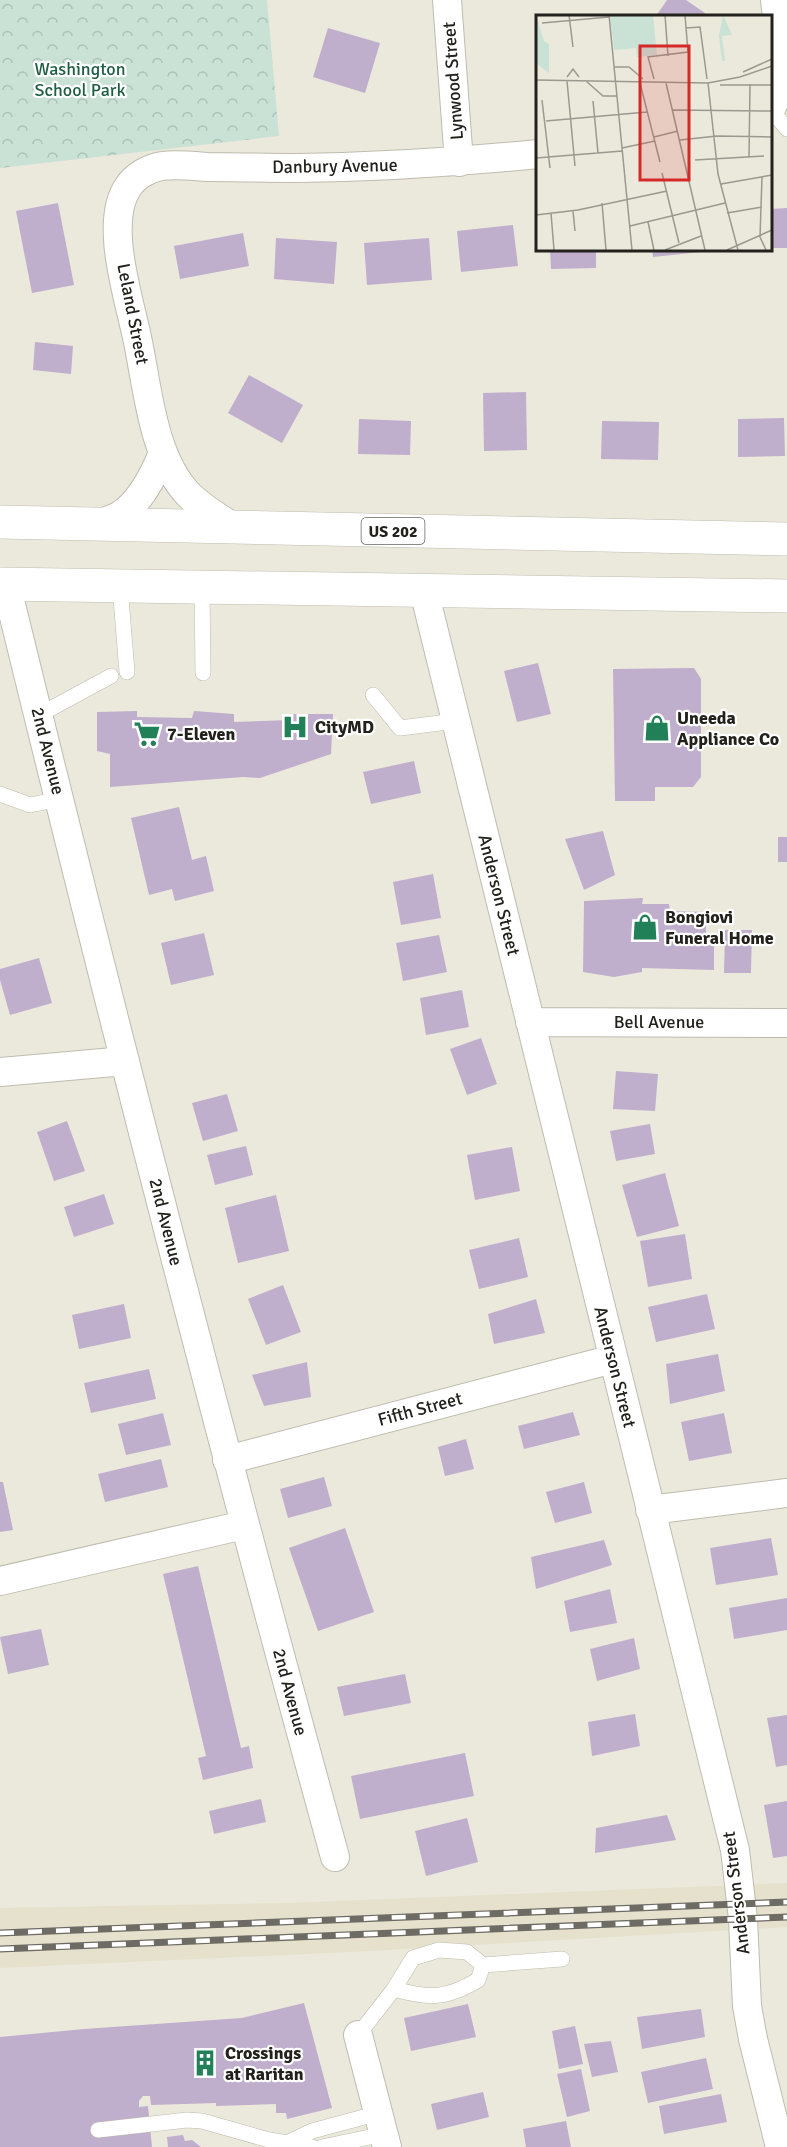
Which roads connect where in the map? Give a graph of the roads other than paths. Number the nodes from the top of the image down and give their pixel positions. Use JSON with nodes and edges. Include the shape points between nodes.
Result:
{"nodes":[{"id":1,"x":447,"y":0,"type":"edge"},
{"id":2,"x":775,"y":0,"type":"edge"},
{"id":3,"x":776,"y":117,"type":"edge"},
{"id":4,"x":536,"y":154,"type":"edge"},
{"id":5,"x":459,"y":162,"type":"junction"},
{"id":6,"x":135,"y":178,"type":"joint"},
{"id":7,"x":163,"y":453,"type":"junction"},
{"id":8,"x":0,"y":498,"type":"edge"},
{"id":9,"x":0,"y":522,"type":"edge"},
{"id":10,"x":60,"y":523,"type":"junction"},
{"id":11,"x":100,"y":523,"type":"junction"},
{"id":12,"x":233,"y":527,"type":"junction"},
{"id":13,"x":787,"y":539,"type":"edge"},
{"id":14,"x":3,"y":584,"type":"edge"},
{"id":15,"x":120,"y":586,"type":"junction"},
{"id":16,"x":202,"y":588,"type":"junction"},
{"id":17,"x":424,"y":591,"type":"junction"},
{"id":18,"x":787,"y":596,"type":"edge"},
{"id":19,"x":127,"y":672,"type":"dead end"},
{"id":20,"x":203,"y":673,"type":"dead end"},
{"id":21,"x":111,"y":676,"type":"dead end"},
{"id":22,"x":374,"y":695,"type":"dead end"},
{"id":23,"x":39,"y":715,"type":"junction"},
{"id":24,"x":456,"y":721,"type":"junction"},
{"id":25,"x":0,"y":794,"type":"edge"},
{"id":26,"x":60,"y":799,"type":"junction"},
{"id":27,"x":530,"y":1022,"type":"junction"},
{"id":28,"x":787,"y":1023,"type":"edge"},
{"id":29,"x":125,"y":1060,"type":"junction"},
{"id":30,"x":0,"y":1072,"type":"edge"},
{"id":31,"x":613,"y":1359,"type":"junction"},
{"id":32,"x":227,"y":1460,"type":"junction"},
{"id":33,"x":787,"y":1493,"type":"edge"},
{"id":34,"x":650,"y":1510,"type":"junction"},
{"id":35,"x":244,"y":1525,"type":"junction"},
{"id":36,"x":0,"y":1581,"type":"edge"},
{"id":37,"x":335,"y":1857,"type":"dead end"},
{"id":38,"x":562,"y":1959,"type":"dead end"},
{"id":39,"x":483,"y":1965,"type":"junction"},
{"id":40,"x":394,"y":1989,"type":"junction"},
{"id":41,"x":358,"y":2035,"type":"joint"},
{"id":42,"x":98,"y":2130,"type":"dead end"},
{"id":43,"x":383,"y":2131,"type":"edge"},
{"id":44,"x":289,"y":2142,"type":"junction"},
{"id":45,"x":312,"y":2147,"type":"edge"},
{"id":46,"x":322,"y":2147,"type":"edge"},
{"id":47,"x":780,"y":2147,"type":"edge"}],
"edges":[{"from":1,"to":5,"type":"street","name":"Lynwood Street"},
{"from":2,"to":3,"type":"street","via":[[781,74]]},
{"from":4,"to":5,"type":"street","name":"Danbury Avenue"},
{"from":5,"to":6,"type":"street","name":"Danbury Avenue","via":[[296,168],[159,166]]},
{"from":6,"to":7,"type":"street","name":"Leland Street","via":[[122,198],[118,235]]},
{"from":7,"to":11,"type":"street","via":[[140,495],[120,515]]},
{"from":7,"to":12,"type":"street","name":"Leland Street","via":[[189,495]]},
{"from":8,"to":10,"type":"highway"},
{"from":9,"to":10,"type":"highway","number":"US 202"},
{"from":10,"to":11,"type":"highway","number":"US 202"},
{"from":11,"to":12,"type":"highway","number":"US 202"},
{"from":12,"to":13,"type":"highway","number":"US 202"},
{"from":14,"to":15,"type":"highway"},
{"from":14,"to":23,"type":"street","name":"2nd Avenue"},
{"from":15,"to":16,"type":"highway"},
{"from":15,"to":19,"type":"lane"},
{"from":16,"to":17,"type":"highway"},
{"from":16,"to":20,"type":"lane"},
{"from":17,"to":18,"type":"highway"},
{"from":17,"to":24,"type":"street","name":"Anderson Street"},
{"from":21,"to":23,"type":"lane"},
{"from":22,"to":24,"type":"lane","via":[[400,728]]},
{"from":23,"to":26,"type":"street","name":"2nd Avenue"},
{"from":24,"to":27,"type":"street","name":"Anderson Street"},
{"from":25,"to":26,"type":"lane","via":[[30,805]]},
{"from":26,"to":29,"type":"street","name":"2nd Avenue"},
{"from":27,"to":28,"type":"street","name":"Bell Avenue"},
{"from":27,"to":31,"type":"street","name":"Anderson Street"},
{"from":29,"to":30,"type":"street"},
{"from":29,"to":32,"type":"street","name":"2nd Avenue"},
{"from":31,"to":32,"type":"street","name":"Fifth Street"},
{"from":31,"to":34,"type":"street","name":"Anderson Street"},
{"from":32,"to":35,"type":"street","name":"2nd Avenue"},
{"from":33,"to":34,"type":"street"},
{"from":34,"to":47,"type":"street","name":"Anderson Street","via":[[735,1850],[747,2006]]},
{"from":35,"to":36,"type":"street"},
{"from":35,"to":37,"type":"street","name":"2nd Avenue"},
{"from":38,"to":39,"type":"lane"},
{"from":39,"to":40,"type":"lane","via":[[478,1980],[441,1996]]},
{"from":39,"to":40,"type":"lane","via":[[466,1952],[439,1950],[413,1958]]},
{"from":40,"to":41,"type":"lane"},
{"from":41,"to":43,"type":"street"},
{"from":42,"to":44,"type":"lane","via":[[187,2120]]},
{"from":43,"to":44,"type":"lane","via":[[312,2131]]},
{"from":43,"to":46,"type":"lane"},
{"from":44,"to":45,"type":"lane"}]}
